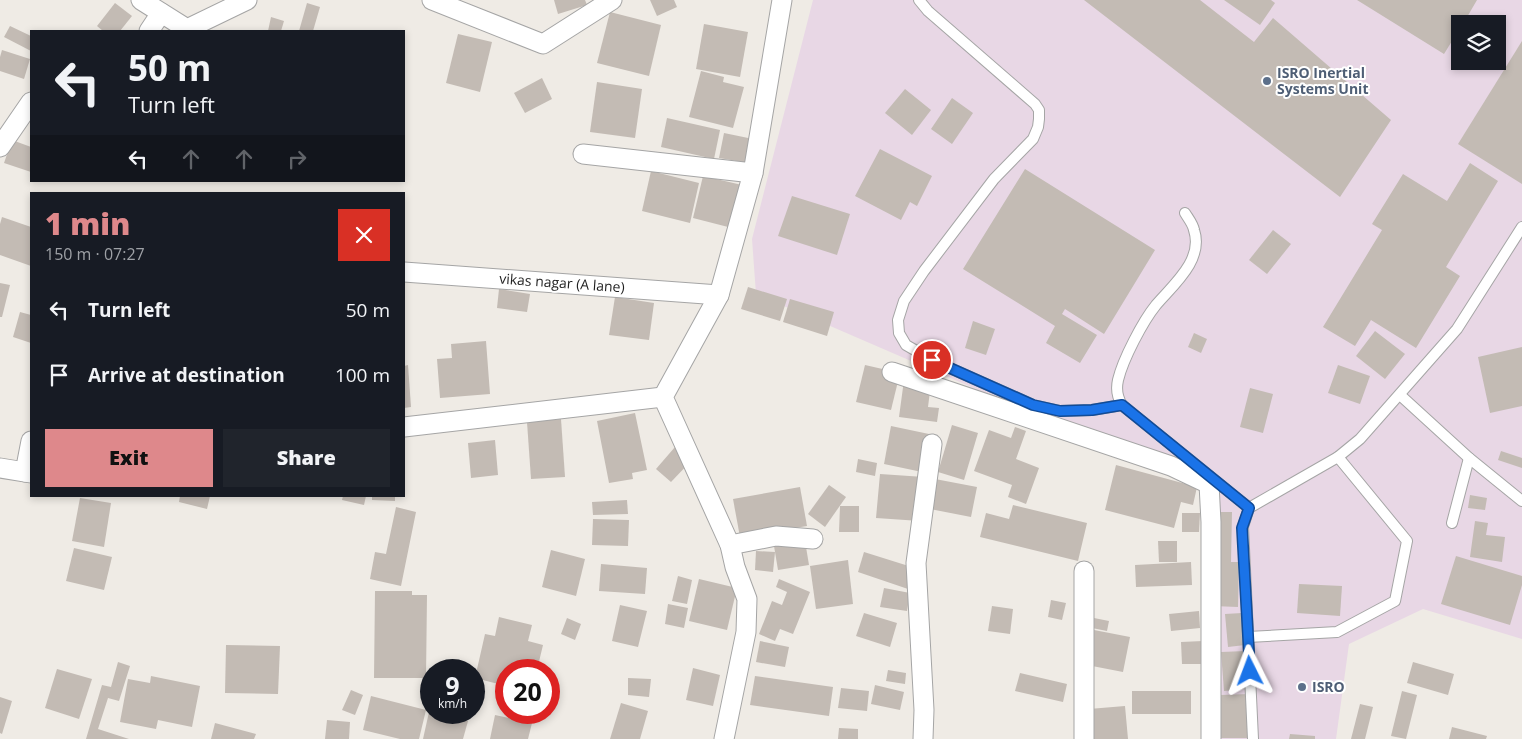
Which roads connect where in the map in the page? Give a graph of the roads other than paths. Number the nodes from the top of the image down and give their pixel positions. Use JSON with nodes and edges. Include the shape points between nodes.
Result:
{"nodes":[{"id":1,"x":141,"y":0,"type":"edge"},
{"id":2,"x":247,"y":0,"type":"edge"},
{"id":3,"x":432,"y":0,"type":"edge"},
{"id":4,"x":612,"y":0,"type":"edge"},
{"id":5,"x":782,"y":0,"type":"edge"},
{"id":6,"x":919,"y":0,"type":"edge"},
{"id":7,"x":160,"y":12,"type":"junction"},
{"id":8,"x":150,"y":30,"type":"edge"},
{"id":9,"x":30,"y":103,"type":"edge"},
{"id":10,"x":0,"y":147,"type":"edge"},
{"id":11,"x":582,"y":154,"type":"dead end"},
{"id":12,"x":753,"y":173,"type":"junction"},
{"id":13,"x":1185,"y":213,"type":"dead end"},
{"id":14,"x":1522,"y":227,"type":"edge"},
{"id":15,"x":405,"y":272,"type":"edge"},
{"id":16,"x":720,"y":295,"type":"junction"},
{"id":17,"x":892,"y":372,"type":"dead end"},
{"id":18,"x":1400,"y":395,"type":"junction"},
{"id":19,"x":663,"y":397,"type":"junction"},
{"id":20,"x":1122,"y":405,"type":"junction"},
{"id":21,"x":405,"y":427,"type":"edge"},
{"id":22,"x":932,"y":444,"type":"dead end"},
{"id":23,"x":30,"y":451,"type":"edge"},
{"id":24,"x":1338,"y":458,"type":"junction"},
{"id":25,"x":1469,"y":458,"type":"junction"},
{"id":26,"x":0,"y":468,"type":"edge"},
{"id":27,"x":28,"y":472,"type":"edge"},
{"id":28,"x":1522,"y":501,"type":"edge"},
{"id":29,"x":1249,"y":508,"type":"junction"},
{"id":30,"x":1452,"y":523,"type":"dead end"},
{"id":31,"x":813,"y":539,"type":"dead end"},
{"id":32,"x":730,"y":545,"type":"junction"},
{"id":33,"x":1084,"y":571,"type":"dead end"},
{"id":34,"x":1248,"y":637,"type":"junction"},
{"id":35,"x":724,"y":739,"type":"edge"},
{"id":36,"x":923,"y":739,"type":"edge"},
{"id":37,"x":1084,"y":739,"type":"edge"},
{"id":38,"x":1211,"y":739,"type":"edge"},
{"id":39,"x":1253,"y":739,"type":"edge"}],
"edges":[{"from":1,"to":7,"type":"street"},
{"from":2,"to":7,"type":"street","via":[[187,29]]},
{"from":3,"to":4,"type":"street","via":[[543,44]]},
{"from":5,"to":12,"type":"street"},
{"from":6,"to":20,"type":"lane","via":[[928,12],[1035,104],[1039,119],[1033,139],[994,179],[924,271],[904,302],[898,320],[899,333],[906,345],[932,360],[1033,405],[1060,411]]},
{"from":7,"to":8,"type":"street"},
{"from":9,"to":10,"type":"street"},
{"from":11,"to":12,"type":"street"},
{"from":12,"to":16,"type":"street"},
{"from":13,"to":20,"type":"lane","via":[[1196,239],[1190,263],[1155,306],[1136,337],[1118,380],[1117,394]]},
{"from":14,"to":18,"type":"lane","via":[[1457,329]]},
{"from":15,"to":16,"type":"street","name":"vikas nagar (A lane)"},
{"from":16,"to":19,"type":"street"},
{"from":17,"to":38,"type":"street","via":[[1171,466],[1209,484]]},
{"from":18,"to":24,"type":"lane"},
{"from":18,"to":25,"type":"lane"},
{"from":19,"to":21,"type":"street"},
{"from":19,"to":32,"type":"street"},
{"from":20,"to":29,"type":"lane"},
{"from":22,"to":36,"type":"street","via":[[916,563]]},
{"from":23,"to":27,"type":"street"},
{"from":24,"to":29,"type":"lane"},
{"from":24,"to":34,"type":"lane","via":[[1407,541],[1395,601],[1337,632]]},
{"from":25,"to":28,"type":"lane"},
{"from":25,"to":30,"type":"lane"},
{"from":26,"to":27,"type":"street"},
{"from":29,"to":34,"type":"lane","via":[[1242,528]]},
{"from":31,"to":32,"type":"street","via":[[776,536]]},
{"from":32,"to":35,"type":"street","via":[[747,598],[746,632]]},
{"from":33,"to":37,"type":"street"},
{"from":34,"to":39,"type":"lane"}]}
